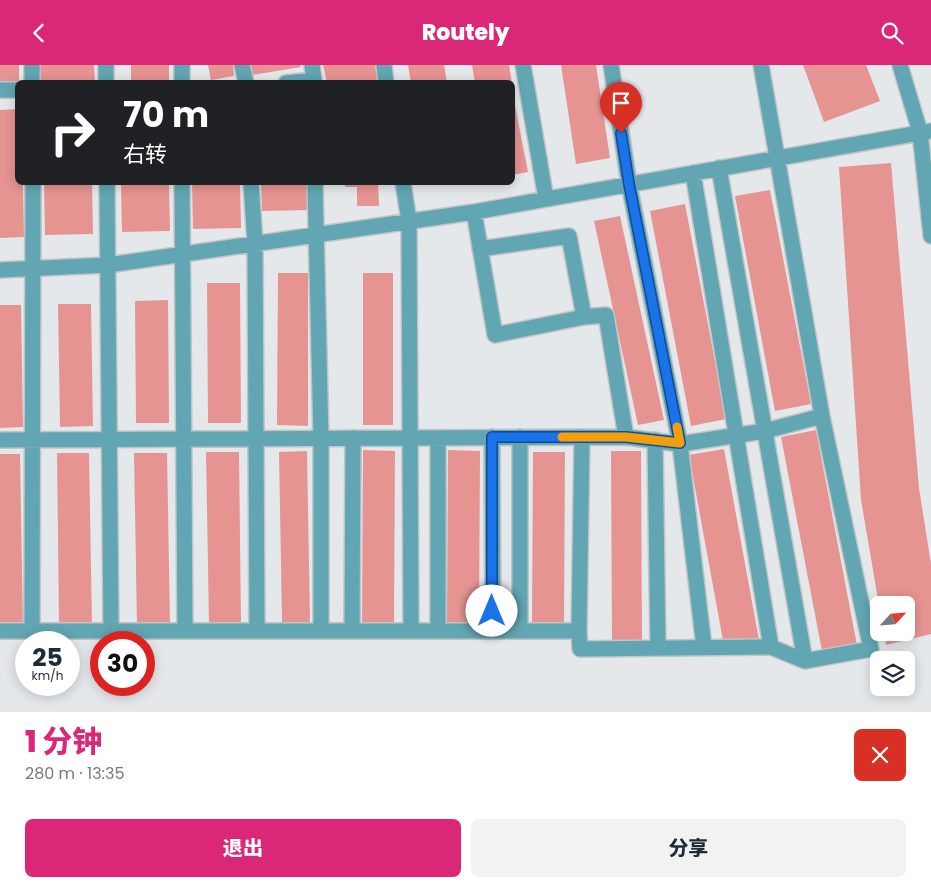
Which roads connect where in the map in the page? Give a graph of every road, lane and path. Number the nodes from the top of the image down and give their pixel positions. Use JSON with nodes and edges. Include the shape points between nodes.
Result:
{"nodes":[{"id":1,"x":32,"y":65,"type":"edge"},
{"id":2,"x":106,"y":65,"type":"edge"},
{"id":3,"x":182,"y":65,"type":"edge"},
{"id":4,"x":242,"y":65,"type":"edge"},
{"id":5,"x":384,"y":65,"type":"edge"},
{"id":6,"x":524,"y":65,"type":"edge"},
{"id":7,"x":611,"y":65,"type":"edge"},
{"id":8,"x":762,"y":65,"type":"edge"},
{"id":9,"x":900,"y":65,"type":"edge"},
{"id":10,"x":313,"y":76,"type":"edge"},
{"id":11,"x":32,"y":80,"type":"edge"},
{"id":12,"x":106,"y":80,"type":"edge"},
{"id":13,"x":182,"y":80,"type":"edge"},
{"id":14,"x":245,"y":80,"type":"edge"},
{"id":15,"x":298,"y":80,"type":"edge"},
{"id":16,"x":386,"y":80,"type":"edge"},
{"id":17,"x":0,"y":90,"type":"edge"},
{"id":18,"x":15,"y":90,"type":"edge"},
{"id":19,"x":926,"y":132,"type":"edge"},
{"id":20,"x":779,"y":157,"type":"junction"},
{"id":21,"x":719,"y":168,"type":"junction"},
{"id":22,"x":693,"y":173,"type":"junction"},
{"id":23,"x":629,"y":184,"type":"junction"},
{"id":24,"x":33,"y":185,"type":"edge"},
{"id":25,"x":107,"y":185,"type":"edge"},
{"id":26,"x":182,"y":185,"type":"edge"},
{"id":27,"x":251,"y":185,"type":"edge"},
{"id":28,"x":315,"y":185,"type":"edge"},
{"id":29,"x":403,"y":185,"type":"edge"},
{"id":30,"x":546,"y":199,"type":"junction"},
{"id":31,"x":474,"y":212,"type":"junction"},
{"id":32,"x":409,"y":221,"type":"junction"},
{"id":33,"x":315,"y":235,"type":"junction"},
{"id":34,"x":931,"y":236,"type":"edge"},
{"id":35,"x":255,"y":243,"type":"junction"},
{"id":36,"x":480,"y":249,"type":"junction"},
{"id":37,"x":182,"y":254,"type":"junction"},
{"id":38,"x":108,"y":265,"type":"junction"},
{"id":39,"x":0,"y":270,"type":"edge"},
{"id":40,"x":34,"y":270,"type":"junction"},
{"id":41,"x":584,"y":317,"type":"junction"},
{"id":42,"x":822,"y":416,"type":"junction"},
{"id":43,"x":765,"y":431,"type":"junction"},
{"id":44,"x":736,"y":436,"type":"junction"},
{"id":45,"x":492,"y":437,"type":"junction"},
{"id":46,"x":520,"y":437,"type":"junction"},
{"id":47,"x":582,"y":437,"type":"junction"},
{"id":48,"x":626,"y":437,"type":"junction"},
{"id":49,"x":321,"y":438,"type":"junction"},
{"id":50,"x":353,"y":438,"type":"junction"},
{"id":51,"x":409,"y":438,"type":"junction"},
{"id":52,"x":438,"y":438,"type":"junction"},
{"id":53,"x":109,"y":439,"type":"junction"},
{"id":54,"x":184,"y":439,"type":"junction"},
{"id":55,"x":256,"y":439,"type":"junction"},
{"id":56,"x":0,"y":440,"type":"edge"},
{"id":57,"x":33,"y":440,"type":"junction"},
{"id":58,"x":654,"y":440,"type":"junction"},
{"id":59,"x":680,"y":443,"type":"junction"},
{"id":60,"x":0,"y":631,"type":"edge"},
{"id":61,"x":15,"y":631,"type":"edge"},
{"id":62,"x":32,"y":631,"type":"edge"},
{"id":63,"x":111,"y":631,"type":"edge"},
{"id":64,"x":155,"y":631,"type":"edge"},
{"id":65,"x":185,"y":631,"type":"junction"},
{"id":66,"x":257,"y":631,"type":"junction"},
{"id":67,"x":321,"y":631,"type":"junction"},
{"id":68,"x":352,"y":631,"type":"junction"},
{"id":69,"x":411,"y":631,"type":"junction"},
{"id":70,"x":438,"y":631,"type":"junction"},
{"id":71,"x":492,"y":631,"type":"junction"},
{"id":72,"x":520,"y":631,"type":"junction"},
{"id":73,"x":579,"y":631,"type":"junction"},
{"id":74,"x":704,"y":647,"type":"junction"},
{"id":75,"x":771,"y":647,"type":"junction"},
{"id":76,"x":658,"y":648,"type":"junction"},
{"id":77,"x":805,"y":661,"type":"junction"}],
"edges":[{"from":1,"to":11,"type":"street"},
{"from":2,"to":12,"type":"street"},
{"from":3,"to":13,"type":"street"},
{"from":4,"to":14,"type":"street"},
{"from":5,"to":16,"type":"street"},
{"from":6,"to":30,"type":"street"},
{"from":7,"to":23,"type":"street"},
{"from":8,"to":20,"type":"street"},
{"from":9,"to":19,"type":"street"},
{"from":10,"to":15,"type":"street"},
{"from":17,"to":18,"type":"street"},
{"from":19,"to":20,"type":"street"},
{"from":19,"to":34,"type":"street"},
{"from":20,"to":21,"type":"street"},
{"from":20,"to":42,"type":"street"},
{"from":21,"to":22,"type":"street"},
{"from":21,"to":43,"type":"street"},
{"from":22,"to":23,"type":"street"},
{"from":22,"to":44,"type":"street"},
{"from":23,"to":30,"type":"street"},
{"from":23,"to":59,"type":"street"},
{"from":24,"to":40,"type":"street"},
{"from":25,"to":38,"type":"street"},
{"from":26,"to":37,"type":"street"},
{"from":27,"to":35,"type":"street"},
{"from":28,"to":33,"type":"street"},
{"from":29,"to":32,"type":"street"},
{"from":30,"to":31,"type":"street"},
{"from":31,"to":32,"type":"street"},
{"from":31,"to":36,"type":"street"},
{"from":32,"to":33,"type":"street"},
{"from":32,"to":51,"type":"street"},
{"from":33,"to":35,"type":"street"},
{"from":33,"to":49,"type":"street"},
{"from":35,"to":37,"type":"street"},
{"from":35,"to":55,"type":"street"},
{"from":36,"to":41,"type":"street","via":[[569,236]]},
{"from":36,"to":41,"type":"street","via":[[495,335]]},
{"from":37,"to":38,"type":"street"},
{"from":37,"to":54,"type":"street"},
{"from":38,"to":40,"type":"street"},
{"from":38,"to":53,"type":"street"},
{"from":39,"to":40,"type":"street"},
{"from":40,"to":57,"type":"street"},
{"from":41,"to":48,"type":"street","via":[[606,315]]},
{"from":42,"to":43,"type":"street"},
{"from":42,"to":77,"type":"street","via":[[871,649]]},
{"from":43,"to":44,"type":"street"},
{"from":43,"to":77,"type":"street"},
{"from":44,"to":59,"type":"street"},
{"from":44,"to":75,"type":"street"},
{"from":45,"to":46,"type":"street"},
{"from":45,"to":52,"type":"street"},
{"from":45,"to":71,"type":"street"},
{"from":46,"to":47,"type":"street"},
{"from":46,"to":72,"type":"street"},
{"from":47,"to":48,"type":"street"},
{"from":47,"to":73,"type":"street"},
{"from":48,"to":58,"type":"street"},
{"from":49,"to":50,"type":"street"},
{"from":49,"to":55,"type":"street"},
{"from":49,"to":67,"type":"street"},
{"from":50,"to":51,"type":"street"},
{"from":50,"to":68,"type":"street"},
{"from":51,"to":52,"type":"street"},
{"from":51,"to":69,"type":"street"},
{"from":52,"to":70,"type":"street"},
{"from":53,"to":54,"type":"street"},
{"from":53,"to":57,"type":"street"},
{"from":53,"to":63,"type":"street"},
{"from":54,"to":55,"type":"street"},
{"from":54,"to":65,"type":"street"},
{"from":55,"to":66,"type":"street"},
{"from":56,"to":57,"type":"street"},
{"from":57,"to":62,"type":"street"},
{"from":58,"to":59,"type":"street"},
{"from":58,"to":76,"type":"street"},
{"from":59,"to":74,"type":"street"},
{"from":60,"to":61,"type":"street"},
{"from":64,"to":65,"type":"street"},
{"from":65,"to":66,"type":"street"},
{"from":66,"to":67,"type":"street"},
{"from":67,"to":68,"type":"street"},
{"from":68,"to":69,"type":"street"},
{"from":69,"to":70,"type":"street"},
{"from":70,"to":71,"type":"street"},
{"from":71,"to":72,"type":"street"},
{"from":72,"to":73,"type":"street"},
{"from":73,"to":76,"type":"street","via":[[580,649]]},
{"from":74,"to":75,"type":"street"},
{"from":74,"to":76,"type":"street"},
{"from":75,"to":77,"type":"street"}]}
